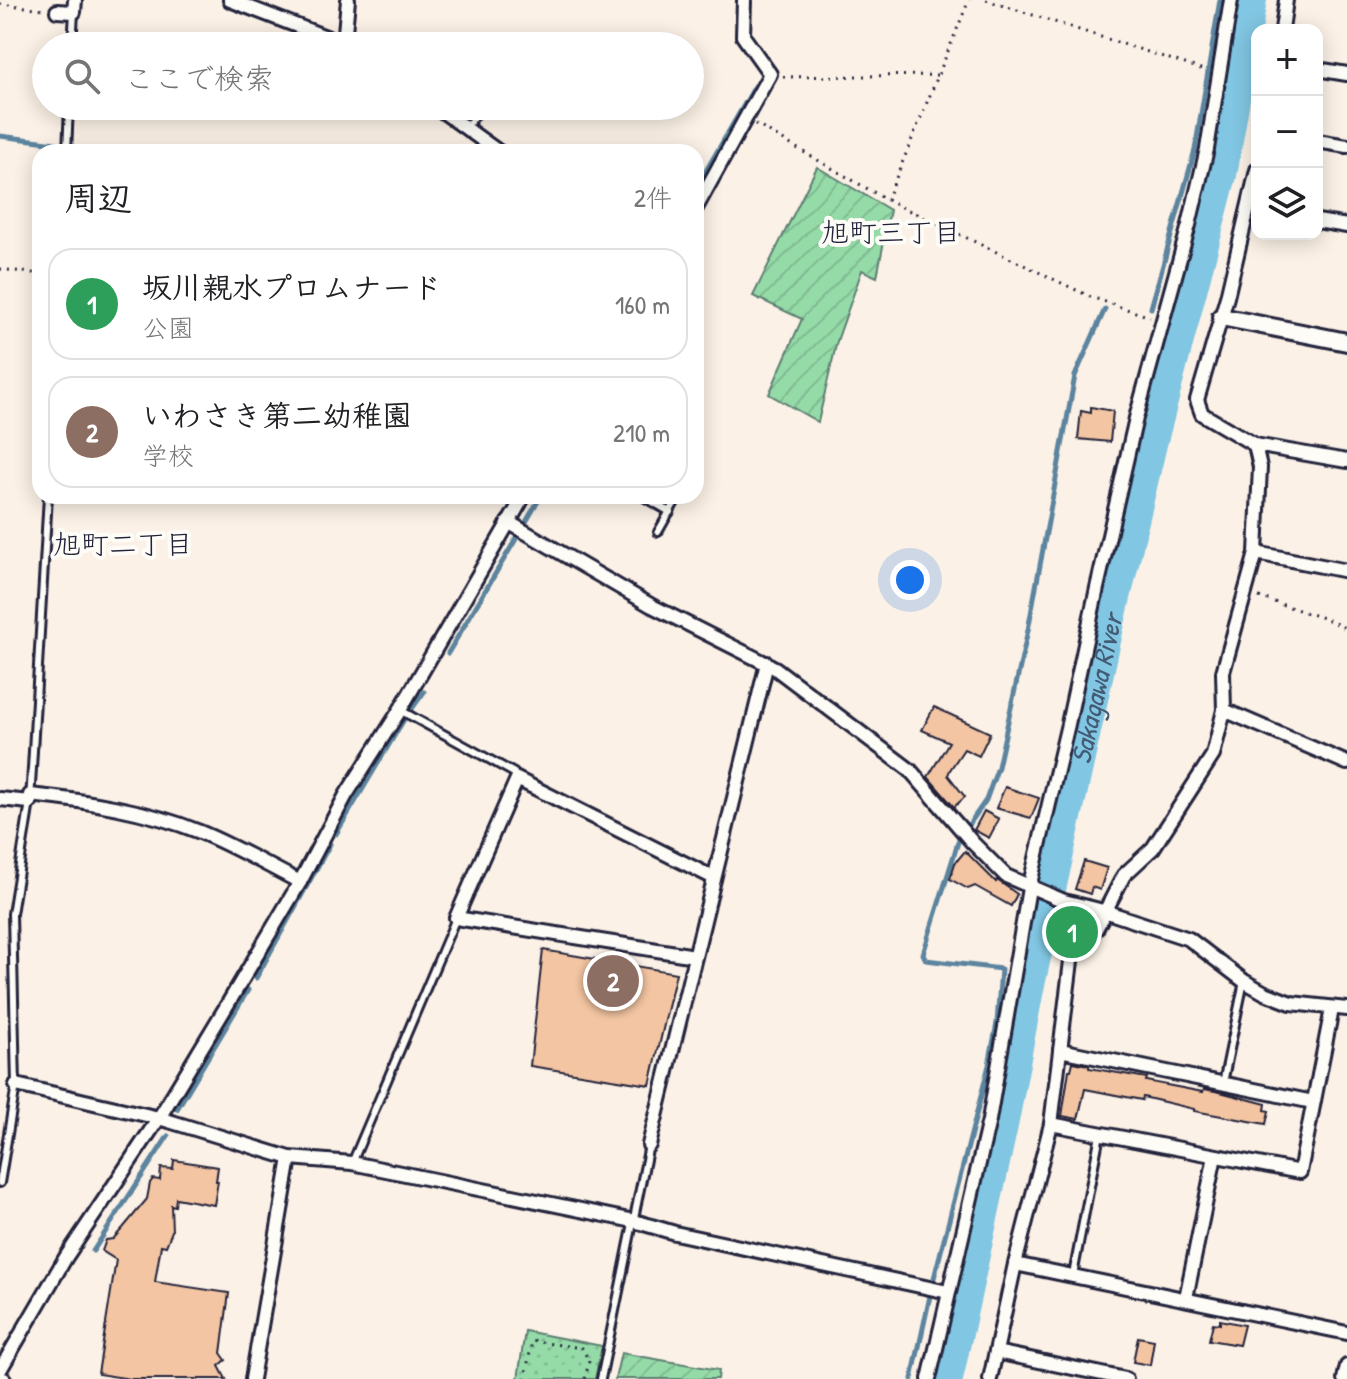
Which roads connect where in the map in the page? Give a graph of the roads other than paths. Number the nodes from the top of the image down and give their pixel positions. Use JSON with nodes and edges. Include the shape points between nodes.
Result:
{"nodes":[{"id":1,"x":230,"y":0,"type":"edge"},
{"id":2,"x":348,"y":0,"type":"edge"},
{"id":3,"x":744,"y":0,"type":"edge"},
{"id":4,"x":1231,"y":0,"type":"edge"},
{"id":5,"x":1286,"y":0,"type":"edge"},
{"id":6,"x":75,"y":6,"type":"edge"},
{"id":7,"x":57,"y":11,"type":"road end"},
{"id":8,"x":1283,"y":24,"type":"edge"},
{"id":9,"x":73,"y":32,"type":"edge"},
{"id":10,"x":312,"y":32,"type":"edge"},
{"id":11,"x":347,"y":32,"type":"edge"},
{"id":12,"x":1323,"y":70,"type":"edge"},
{"id":13,"x":1347,"y":74,"type":"edge"},
{"id":14,"x":68,"y":120,"type":"edge"},
{"id":15,"x":455,"y":120,"type":"edge"},
{"id":16,"x":472,"y":120,"type":"edge"},
{"id":17,"x":466,"y":128,"type":"junction"},
{"id":18,"x":1323,"y":142,"type":"edge"},
{"id":19,"x":67,"y":144,"type":"edge"},
{"id":20,"x":488,"y":144,"type":"edge"},
{"id":21,"x":1347,"y":146,"type":"edge"},
{"id":22,"x":704,"y":193,"type":"edge"},
{"id":23,"x":1251,"y":215,"type":"edge"},
{"id":24,"x":1323,"y":222,"type":"edge"},
{"id":25,"x":1347,"y":226,"type":"edge"},
{"id":26,"x":1221,"y":317,"type":"junction"},
{"id":27,"x":1347,"y":342,"type":"edge"},
{"id":28,"x":1255,"y":445,"type":"junction"},
{"id":29,"x":1347,"y":461,"type":"edge"},
{"id":30,"x":48,"y":504,"type":"edge"},
{"id":31,"x":519,"y":504,"type":"edge"},
{"id":32,"x":656,"y":504,"type":"edge"},
{"id":33,"x":674,"y":504,"type":"edge"},
{"id":34,"x":670,"y":512,"type":"junction"},
{"id":35,"x":508,"y":522,"type":"junction"},
{"id":36,"x":658,"y":532,"type":"dead end"},
{"id":37,"x":1256,"y":553,"type":"junction"},
{"id":38,"x":1347,"y":571,"type":"edge"},
{"id":39,"x":767,"y":663,"type":"junction"},
{"id":40,"x":400,"y":710,"type":"junction"},
{"id":41,"x":1224,"y":710,"type":"junction"},
{"id":42,"x":1347,"y":763,"type":"edge"},
{"id":43,"x":517,"y":779,"type":"junction"},
{"id":44,"x":0,"y":799,"type":"edge"},
{"id":45,"x":30,"y":799,"type":"junction"},
{"id":46,"x":714,"y":878,"type":"junction"},
{"id":47,"x":300,"y":882,"type":"junction"},
{"id":48,"x":1031,"y":888,"type":"junction"},
{"id":49,"x":1107,"y":912,"type":"junction"},
{"id":50,"x":456,"y":918,"type":"junction"},
{"id":51,"x":695,"y":956,"type":"junction"},
{"id":52,"x":1244,"y":981,"type":"junction"},
{"id":53,"x":1332,"y":1009,"type":"junction"},
{"id":54,"x":1347,"y":1009,"type":"edge"},
{"id":55,"x":1060,"y":1050,"type":"junction"},
{"id":56,"x":1223,"y":1083,"type":"junction"},
{"id":57,"x":16,"y":1085,"type":"junction"},
{"id":58,"x":1313,"y":1102,"type":"junction"},
{"id":59,"x":159,"y":1118,"type":"junction"},
{"id":60,"x":1051,"y":1124,"type":"junction"},
{"id":61,"x":1100,"y":1134,"type":"junction"},
{"id":62,"x":649,"y":1145,"type":"joint"},
{"id":63,"x":1215,"y":1156,"type":"junction"},
{"id":64,"x":290,"y":1158,"type":"junction"},
{"id":65,"x":352,"y":1163,"type":"junction"},
{"id":66,"x":0,"y":1183,"type":"edge"},
{"id":67,"x":634,"y":1221,"type":"junction"},
{"id":68,"x":1015,"y":1264,"type":"junction"},
{"id":69,"x":1073,"y":1275,"type":"junction"},
{"id":70,"x":938,"y":1290,"type":"junction"},
{"id":71,"x":1186,"y":1298,"type":"junction"},
{"id":72,"x":1347,"y":1333,"type":"edge"},
{"id":73,"x":996,"y":1352,"type":"junction"},
{"id":74,"x":1347,"y":1366,"type":"edge"},
{"id":75,"x":0,"y":1370,"type":"edge"},
{"id":76,"x":252,"y":1379,"type":"edge"},
{"id":77,"x":601,"y":1379,"type":"edge"},
{"id":78,"x":929,"y":1379,"type":"edge"},
{"id":79,"x":990,"y":1379,"type":"edge"},
{"id":80,"x":1126,"y":1379,"type":"edge"},
{"id":81,"x":1344,"y":1379,"type":"edge"}],
"edges":[{"from":1,"to":10,"type":"street"},
{"from":2,"to":11,"type":"street"},
{"from":3,"to":22,"type":"street","via":[[743,36],[770,74]]},
{"from":4,"to":48,"type":"street","via":[[1203,164],[1129,449]]},
{"from":5,"to":8,"type":"street"},
{"from":6,"to":7,"type":"street"},
{"from":6,"to":9,"type":"lane"},
{"from":12,"to":13,"type":"street"},
{"from":14,"to":19,"type":"lane"},
{"from":15,"to":17,"type":"street"},
{"from":16,"to":17,"type":"lane"},
{"from":17,"to":20,"type":"street"},
{"from":18,"to":21,"type":"street"},
{"from":23,"to":26,"type":"street"},
{"from":24,"to":25,"type":"street"},
{"from":26,"to":27,"type":"street"},
{"from":26,"to":28,"type":"street","via":[[1197,400],[1202,414]]},
{"from":28,"to":29,"type":"street"},
{"from":28,"to":37,"type":"street","via":[[1260,467]]},
{"from":30,"to":45,"type":"lane"},
{"from":31,"to":35,"type":"street"},
{"from":32,"to":34,"type":"lane"},
{"from":33,"to":34,"type":"lane"},
{"from":34,"to":36,"type":"lane"},
{"from":35,"to":39,"type":"street","via":[[652,606]]},
{"from":35,"to":40,"type":"street"},
{"from":37,"to":38,"type":"street"},
{"from":37,"to":41,"type":"street","via":[[1223,672]]},
{"from":39,"to":46,"type":"street"},
{"from":39,"to":48,"type":"street","via":[[910,770],[1006,876]]},
{"from":40,"to":43,"type":"lane"},
{"from":40,"to":47,"type":"street"},
{"from":41,"to":42,"type":"street"},
{"from":41,"to":49,"type":"street","via":[[1213,755],[1153,848],[1124,875]]},
{"from":43,"to":46,"type":"street"},
{"from":43,"to":50,"type":"street"},
{"from":44,"to":45,"type":"street"},
{"from":45,"to":47,"type":"street","via":[[88,802],[164,820],[200,832]]},
{"from":45,"to":57,"type":"lane","via":[[12,914]]},
{"from":46,"to":51,"type":"street"},
{"from":47,"to":59,"type":"street"},
{"from":48,"to":49,"type":"street"},
{"from":48,"to":70,"type":"street","via":[[995,1091]]},
{"from":49,"to":52,"type":"street","via":[[1189,939]]},
{"from":49,"to":55,"type":"street","via":[[1072,953]]},
{"from":50,"to":51,"type":"street"},
{"from":50,"to":65,"type":"lane"},
{"from":51,"to":62,"type":"street"},
{"from":52,"to":53,"type":"street","via":[[1291,1003]]},
{"from":52,"to":56,"type":"lane"},
{"from":53,"to":54,"type":"street"},
{"from":53,"to":58,"type":"street"},
{"from":55,"to":56,"type":"street"},
{"from":55,"to":60,"type":"street"},
{"from":56,"to":58,"type":"street"},
{"from":57,"to":59,"type":"street"},
{"from":57,"to":66,"type":"lane"},
{"from":58,"to":63,"type":"street","via":[[1300,1172]]},
{"from":59,"to":64,"type":"street"},
{"from":59,"to":75,"type":"street","via":[[66,1257]]},
{"from":60,"to":61,"type":"street"},
{"from":60,"to":68,"type":"street"},
{"from":61,"to":63,"type":"street"},
{"from":61,"to":69,"type":"lane"},
{"from":62,"to":67,"type":"lane"},
{"from":63,"to":71,"type":"street"},
{"from":64,"to":65,"type":"street"},
{"from":64,"to":76,"type":"street"},
{"from":65,"to":67,"type":"street"},
{"from":67,"to":70,"type":"street"},
{"from":67,"to":77,"type":"lane"},
{"from":68,"to":69,"type":"street"},
{"from":68,"to":73,"type":"street"},
{"from":69,"to":71,"type":"street"},
{"from":70,"to":78,"type":"street"},
{"from":71,"to":72,"type":"street"},
{"from":73,"to":79,"type":"street"},
{"from":73,"to":80,"type":"street"},
{"from":74,"to":81,"type":"street"}]}
